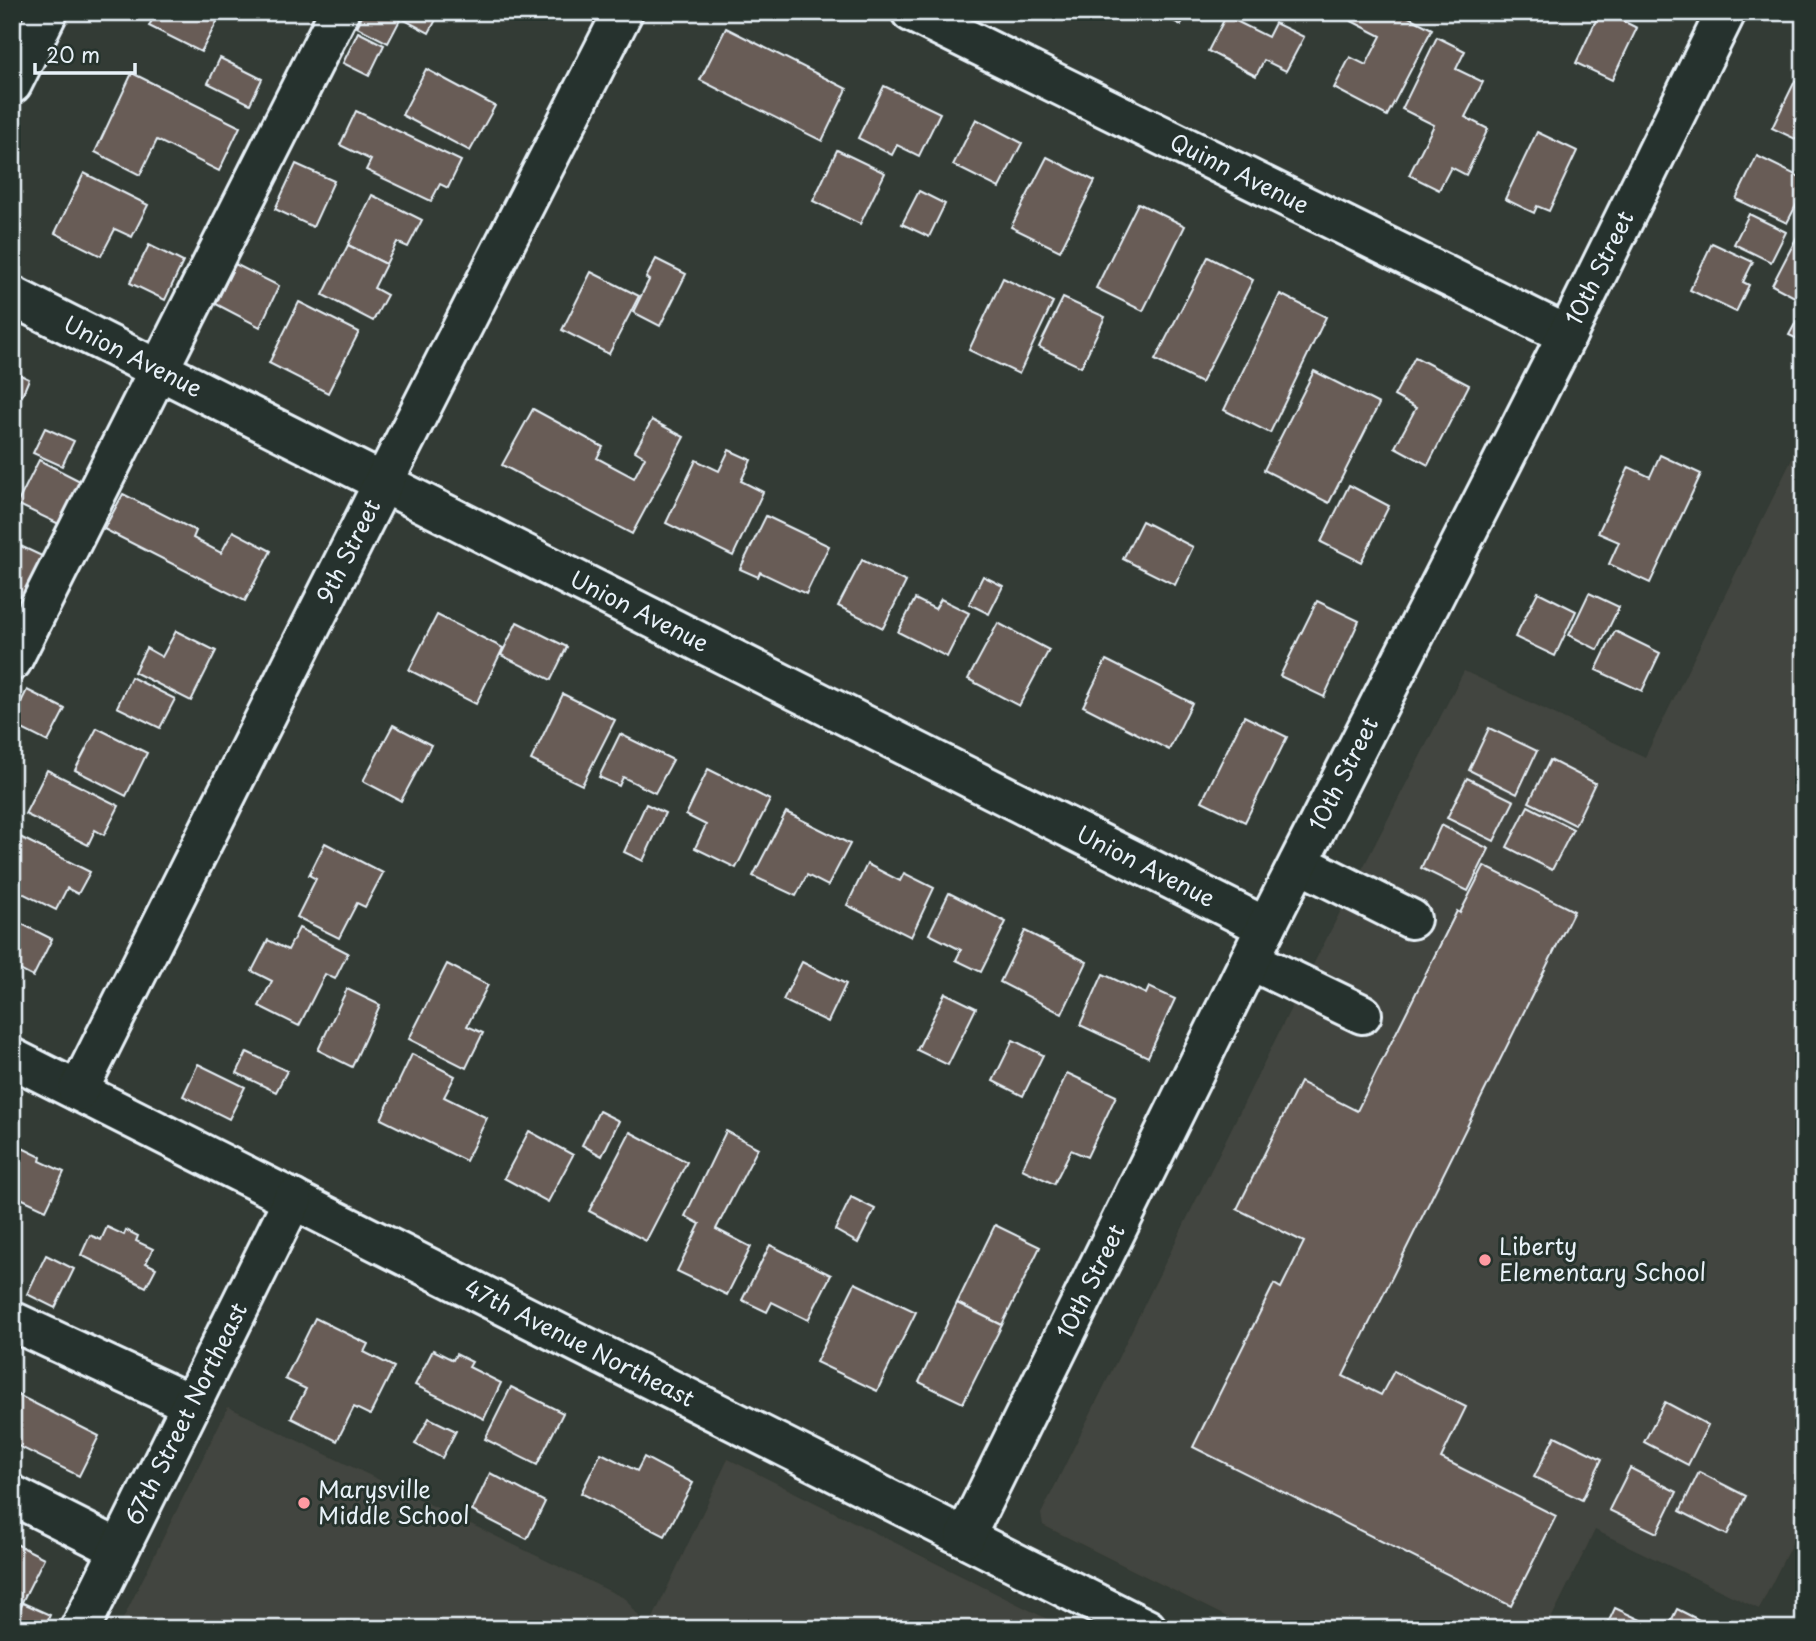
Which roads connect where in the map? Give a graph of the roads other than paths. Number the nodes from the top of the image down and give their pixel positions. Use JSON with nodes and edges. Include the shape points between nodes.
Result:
{"nodes":[{"id":1,"x":48,"y":12,"type":"edge"},
{"id":2,"x":340,"y":12,"type":"edge"},
{"id":3,"x":624,"y":12,"type":"edge"},
{"id":4,"x":911,"y":12,"type":"edge"},
{"id":5,"x":1726,"y":12,"type":"edge"},
{"id":6,"x":12,"y":83,"type":"edge"},
{"id":7,"x":12,"y":296,"type":"edge"},
{"id":8,"x":1567,"y":335,"type":"junction"},
{"id":9,"x":159,"y":370,"type":"junction"},
{"id":10,"x":383,"y":482,"type":"junction"},
{"id":11,"x":12,"y":661,"type":"edge"},
{"id":12,"x":1299,"y":863,"type":"junction"},
{"id":13,"x":1411,"y":919,"type":"dead end"},
{"id":14,"x":1258,"y":943,"type":"junction"},
{"id":15,"x":1362,"y":1014,"type":"dead end"},
{"id":16,"x":12,"y":1058,"type":"edge"},
{"id":17,"x":78,"y":1091,"type":"junction"},
{"id":18,"x":293,"y":1199,"type":"junction"},
{"id":19,"x":12,"y":1321,"type":"edge"},
{"id":20,"x":191,"y":1404,"type":"junction"},
{"id":21,"x":12,"y":1495,"type":"edge"},
{"id":22,"x":965,"y":1537,"type":"junction"},
{"id":23,"x":119,"y":1549,"type":"junction"},
{"id":24,"x":80,"y":1629,"type":"edge"},
{"id":25,"x":1147,"y":1629,"type":"edge"}],
"edges":[{"from":1,"to":6,"type":"street"},
{"from":2,"to":9,"type":"street"},
{"from":3,"to":10,"type":"street","name":"9th Street"},
{"from":4,"to":8,"type":"street","name":"Quinn Avenue"},
{"from":5,"to":8,"type":"street","name":"10th Street"},
{"from":7,"to":9,"type":"street","name":"Union Avenue"},
{"from":8,"to":12,"type":"street","name":"10th Street"},
{"from":9,"to":10,"type":"street","name":"Union Avenue"},
{"from":9,"to":11,"type":"street"},
{"from":10,"to":14,"type":"street","name":"Union Avenue"},
{"from":10,"to":17,"type":"street","name":"9th Street"},
{"from":12,"to":13,"type":"street"},
{"from":12,"to":14,"type":"street","name":"10th Street"},
{"from":14,"to":15,"type":"street","name":"Union Avenue"},
{"from":14,"to":22,"type":"street","name":"10th Street"},
{"from":16,"to":17,"type":"street","name":"47th Avenue Northeast"},
{"from":17,"to":18,"type":"street","name":"47th Avenue Northeast"},
{"from":18,"to":20,"type":"street","name":"67th Street Northeast"},
{"from":18,"to":22,"type":"street","name":"47th Avenue Northeast"},
{"from":19,"to":20,"type":"street"},
{"from":20,"to":23,"type":"street","name":"67th Street Northeast"},
{"from":21,"to":23,"type":"street"},
{"from":22,"to":25,"type":"street","name":"47th Avenue Northeast"},
{"from":23,"to":24,"type":"street","name":"67th Street Northeast"}]}
